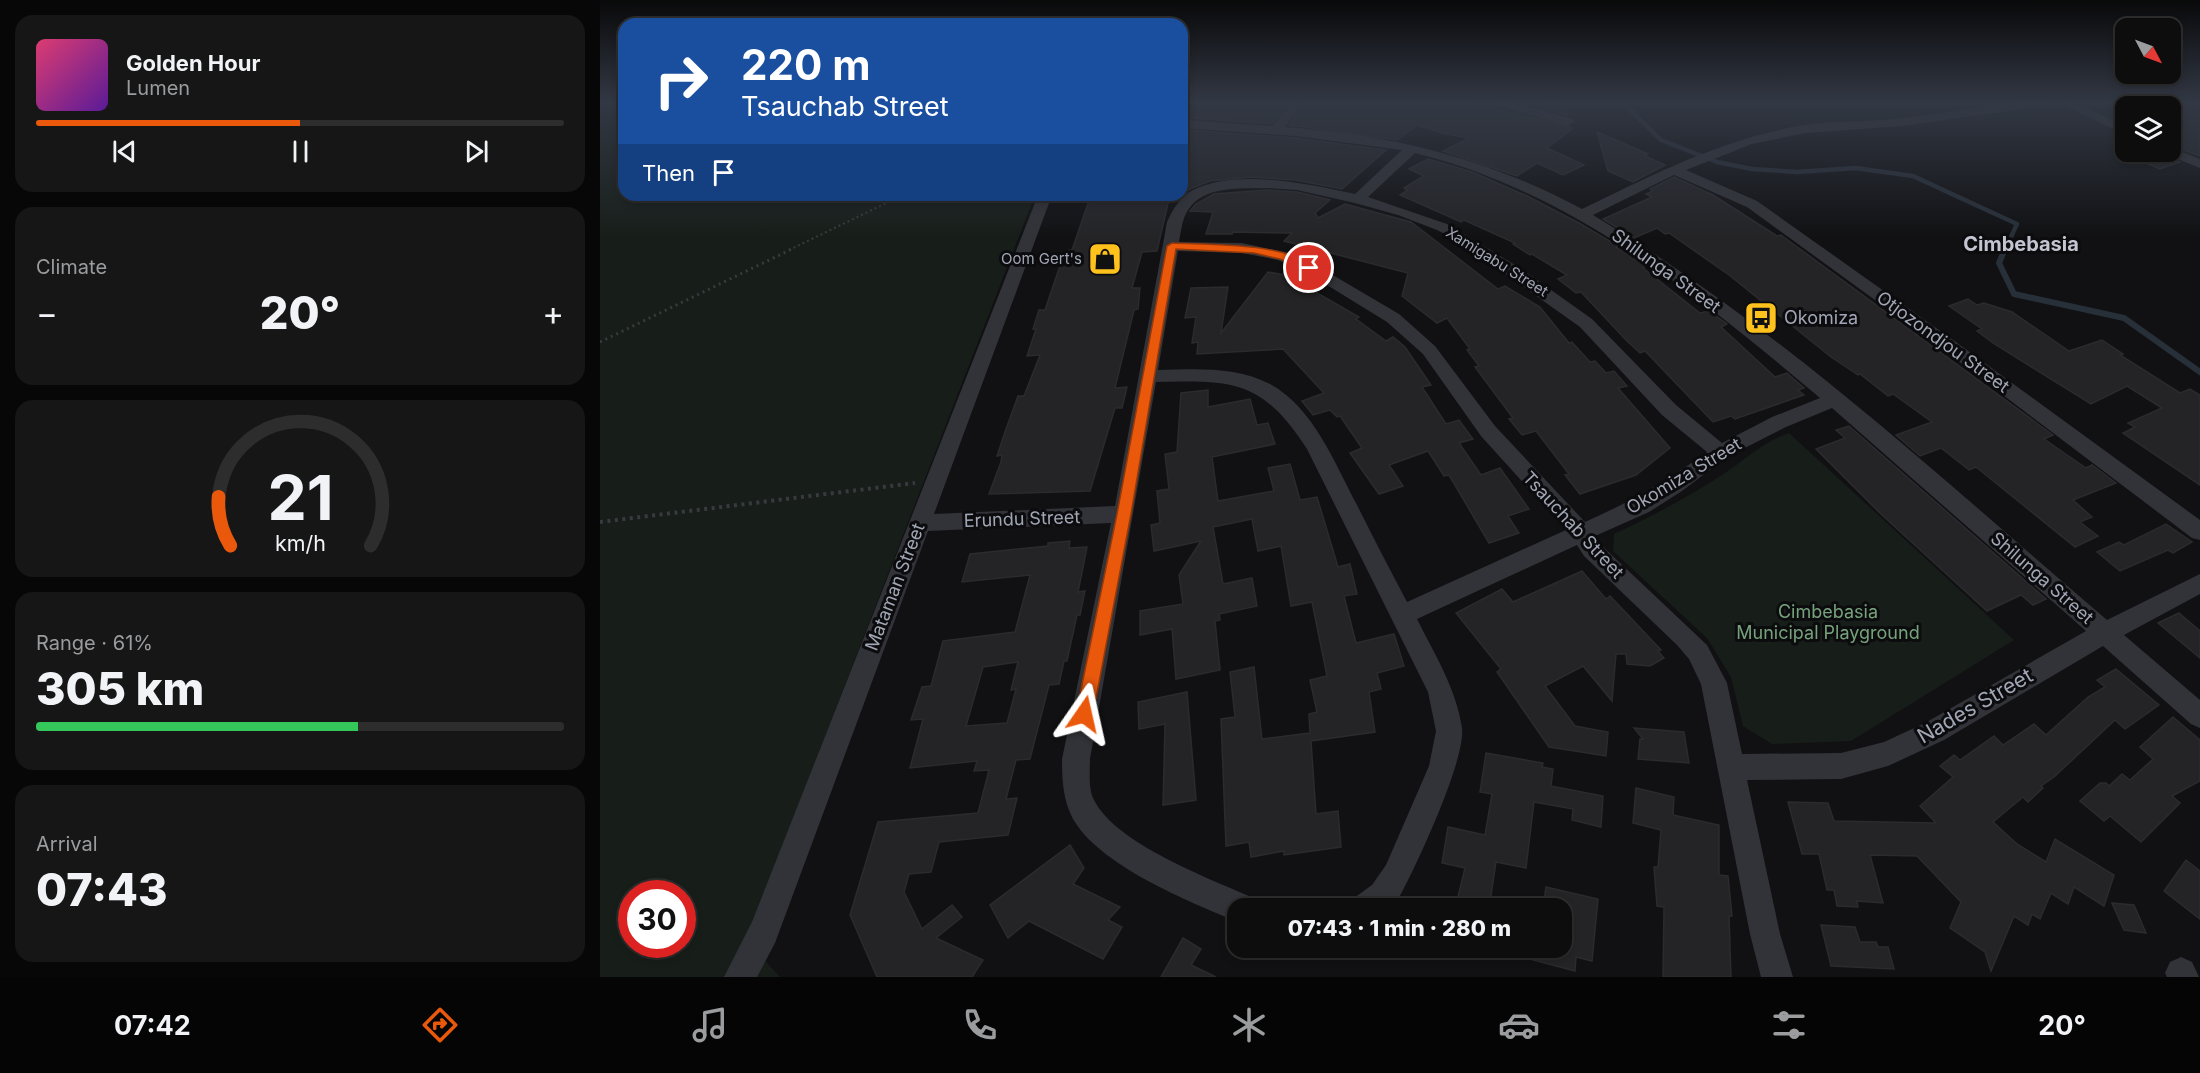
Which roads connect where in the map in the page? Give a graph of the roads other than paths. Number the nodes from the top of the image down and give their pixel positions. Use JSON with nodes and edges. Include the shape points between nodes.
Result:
{"nodes":[{"id":1,"x":1413,"y":148,"type":"joint"},
{"id":2,"x":1727,"y":148,"type":"edge"},
{"id":3,"x":2181,"y":156,"type":"edge"},
{"id":4,"x":2200,"y":164,"type":"edge"},
{"id":5,"x":1674,"y":170,"type":"junction"},
{"id":6,"x":1188,"y":199,"type":"edge"},
{"id":7,"x":1358,"y":199,"type":"junction"},
{"id":8,"x":1043,"y":201,"type":"edge"},
{"id":9,"x":1186,"y":201,"type":"edge"},
{"id":10,"x":1583,"y":214,"type":"junction"},
{"id":11,"x":1172,"y":246,"type":"junction"},
{"id":12,"x":1149,"y":376,"type":"junction"},
{"id":13,"x":1836,"y":399,"type":"junction"},
{"id":14,"x":1720,"y":453,"type":"junction"},
{"id":15,"x":1124,"y":514,"type":"junction"},
{"id":16,"x":919,"y":523,"type":"junction"},
{"id":17,"x":2200,"y":532,"type":"edge"},
{"id":18,"x":1582,"y":533,"type":"junction"},
{"id":19,"x":2200,"y":583,"type":"edge"},
{"id":20,"x":1402,"y":615,"type":"junction"},
{"id":21,"x":2104,"y":632,"type":"junction"},
{"id":22,"x":2200,"y":716,"type":"edge"},
{"id":23,"x":1733,"y":767,"type":"junction"},
{"id":24,"x":1380,"y":898,"type":"edge"},
{"id":25,"x":1227,"y":902,"type":"edge"},
{"id":26,"x":740,"y":977,"type":"edge"},
{"id":27,"x":1777,"y":977,"type":"edge"}],
"edges":[{"from":1,"to":7,"type":"street"},
{"from":1,"to":10,"type":"street","name":"Shilunga Street","via":[[1501,175]]},
{"from":2,"to":5,"type":"street"},
{"from":3,"to":4,"type":"street"},
{"from":5,"to":10,"type":"street"},
{"from":5,"to":17,"type":"street","name":"Otjozondjou Street","via":[[1752,204]]},
{"from":6,"to":7,"type":"street","name":"Xamigabu Street","via":[[1238,183],[1297,186]]},
{"from":7,"to":14,"type":"street","name":"Xamigabu Street","via":[[1419,217],[1455,233],[1567,308],[1669,410]]},
{"from":8,"to":16,"type":"street","name":"Mataman Street"},
{"from":9,"to":11,"type":"street","name":"Xamigabu Street","via":[[1175,222]]},
{"from":10,"to":13,"type":"street","name":"Shilunga Street","via":[[1648,255]]},
{"from":11,"to":12,"type":"street","name":"Xamigabu Street"},
{"from":11,"to":18,"type":"street","name":"Tsauchab Street","via":[[1242,248],[1283,256],[1320,273],[1393,318],[1429,350],[1494,438]]},
{"from":12,"to":15,"type":"street","name":"Xamigabu Street"},
{"from":12,"to":20,"type":"street","via":[[1235,377],[1255,383],[1275,397],[1306,431]]},
{"from":13,"to":14,"type":"street","name":"Okomiza Street","via":[[1773,425]]},
{"from":13,"to":21,"type":"street","name":"Shilunga Street"},
{"from":14,"to":18,"type":"street","name":"Okomiza Street","via":[[1659,496]]},
{"from":15,"to":16,"type":"street","name":"Erundu Street"},
{"from":15,"to":25,"type":"street","name":"Xamigabu Street","via":[[1076,759],[1076,786],[1082,807],[1094,825],[1125,852]]},
{"from":16,"to":26,"type":"street","name":"Mataman Street","via":[[783,884]]},
{"from":18,"to":20,"type":"street","name":"Okomiza Street"},
{"from":18,"to":23,"type":"street","name":"Tsauchab Street","via":[[1602,561],[1698,652],[1714,683]]},
{"from":19,"to":21,"type":"street","name":"Nades Street"},
{"from":20,"to":24,"type":"street","via":[[1441,691],[1447,710],[1448,748],[1396,875]]},
{"from":21,"to":22,"type":"street","name":"Shilunga Street"},
{"from":21,"to":23,"type":"street","name":"Nades Street","via":[[1904,747],[1877,758],[1822,768]]},
{"from":23,"to":27,"type":"street","name":"Tsauchab Street"}]}
